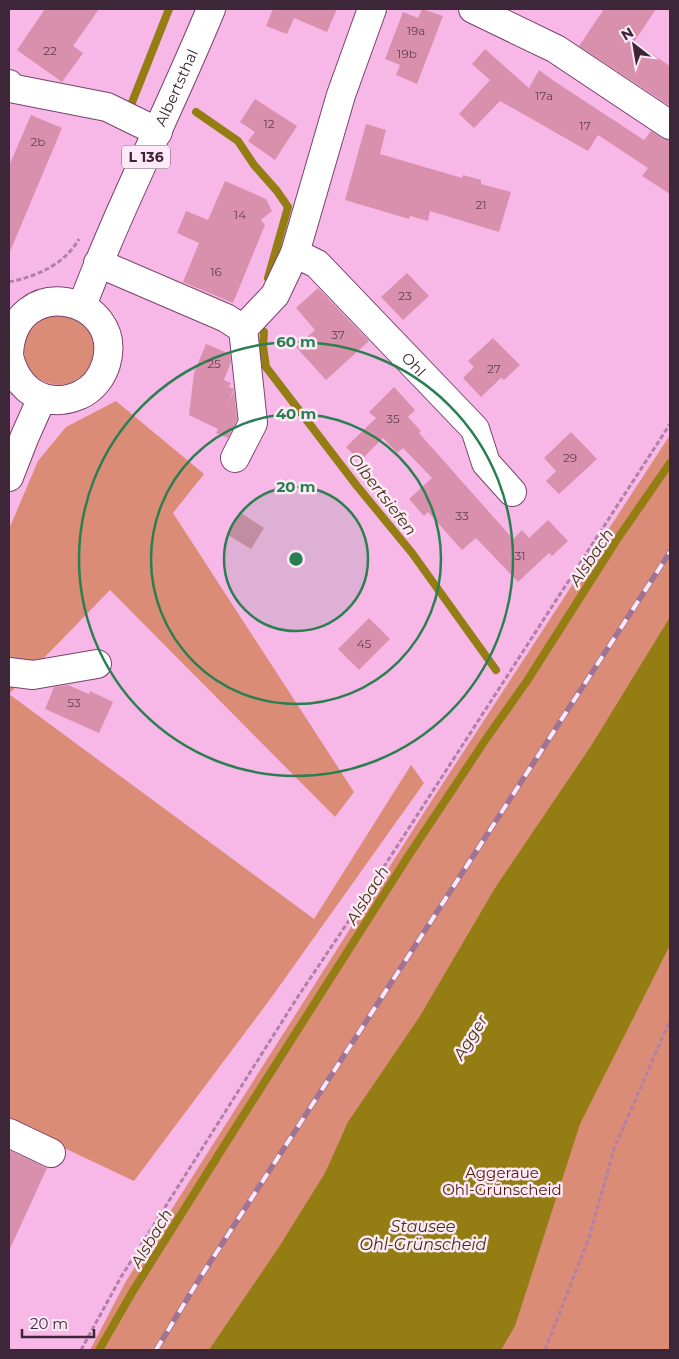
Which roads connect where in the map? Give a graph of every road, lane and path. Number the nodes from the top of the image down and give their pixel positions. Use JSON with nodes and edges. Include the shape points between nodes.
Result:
{"nodes":[{"id":1,"x":211,"y":9,"type":"edge"},
{"id":2,"x":372,"y":9,"type":"edge"},
{"id":3,"x":473,"y":9,"type":"edge"},
{"id":4,"x":9,"y":84,"type":"edge"},
{"id":5,"x":670,"y":125,"type":"edge"},
{"id":6,"x":158,"y":132,"type":"junction"},
{"id":7,"x":295,"y":254,"type":"junction"},
{"id":8,"x":98,"y":263,"type":"junction"},
{"id":9,"x":82,"y":306,"type":"junction"},
{"id":10,"x":11,"y":327,"type":"edge"},
{"id":11,"x":243,"y":329,"type":"junction"},
{"id":12,"x":9,"y":355,"type":"edge"},
{"id":13,"x":42,"y":398,"type":"junction"},
{"id":14,"x":670,"y":424,"type":"edge"},
{"id":15,"x":235,"y":458,"type":"dead end"},
{"id":16,"x":9,"y":477,"type":"edge"},
{"id":17,"x":512,"y":492,"type":"dead end"},
{"id":18,"x":97,"y":664,"type":"dead end"},
{"id":19,"x":9,"y":672,"type":"edge"},
{"id":20,"x":670,"y":1020,"type":"edge"},
{"id":21,"x":9,"y":1133,"type":"edge"},
{"id":22,"x":51,"y":1152,"type":"dead end"},
{"id":23,"x":81,"y":1350,"type":"edge"},
{"id":24,"x":545,"y":1350,"type":"edge"}],
"edges":[{"from":1,"to":6,"type":"street","name":"Albertsthal","number":"L 136"},
{"from":2,"to":7,"type":"street","via":[[341,96]]},
{"from":3,"to":5,"type":"street","via":[[556,49]]},
{"from":4,"to":6,"type":"street","via":[[10,88],[106,107]]},
{"from":6,"to":8,"type":"street","name":"Albertsthal","number":"L 136"},
{"from":7,"to":11,"type":"street","via":[[275,295]]},
{"from":7,"to":17,"type":"street","name":"Ohl","via":[[317,264],[475,429],[486,462]]},
{"from":8,"to":9,"type":"street","name":"Albertsthal","number":"L 136"},
{"from":8,"to":11,"type":"street","via":[[226,318]]},
{"from":9,"to":10,"type":"street","via":[[63,300],[43,303],[26,312]]},
{"from":9,"to":13,"type":"street","via":[[103,327],[108,341],[104,370],[85,393],[71,399]]},
{"from":10,"to":12,"type":"street"},
{"from":11,"to":15,"type":"street","via":[[253,423]]},
{"from":12,"to":13,"type":"street","via":[[19,381]]},
{"from":13,"to":16,"type":"street"},
{"from":14,"to":23,"type":"path","via":[[297,998],[121,1277]]},
{"from":18,"to":19,"type":"street","via":[[33,675]]},
{"from":20,"to":24,"type":"path","via":[[614,1149],[589,1238]]},
{"from":21,"to":22,"type":"street"}]}
